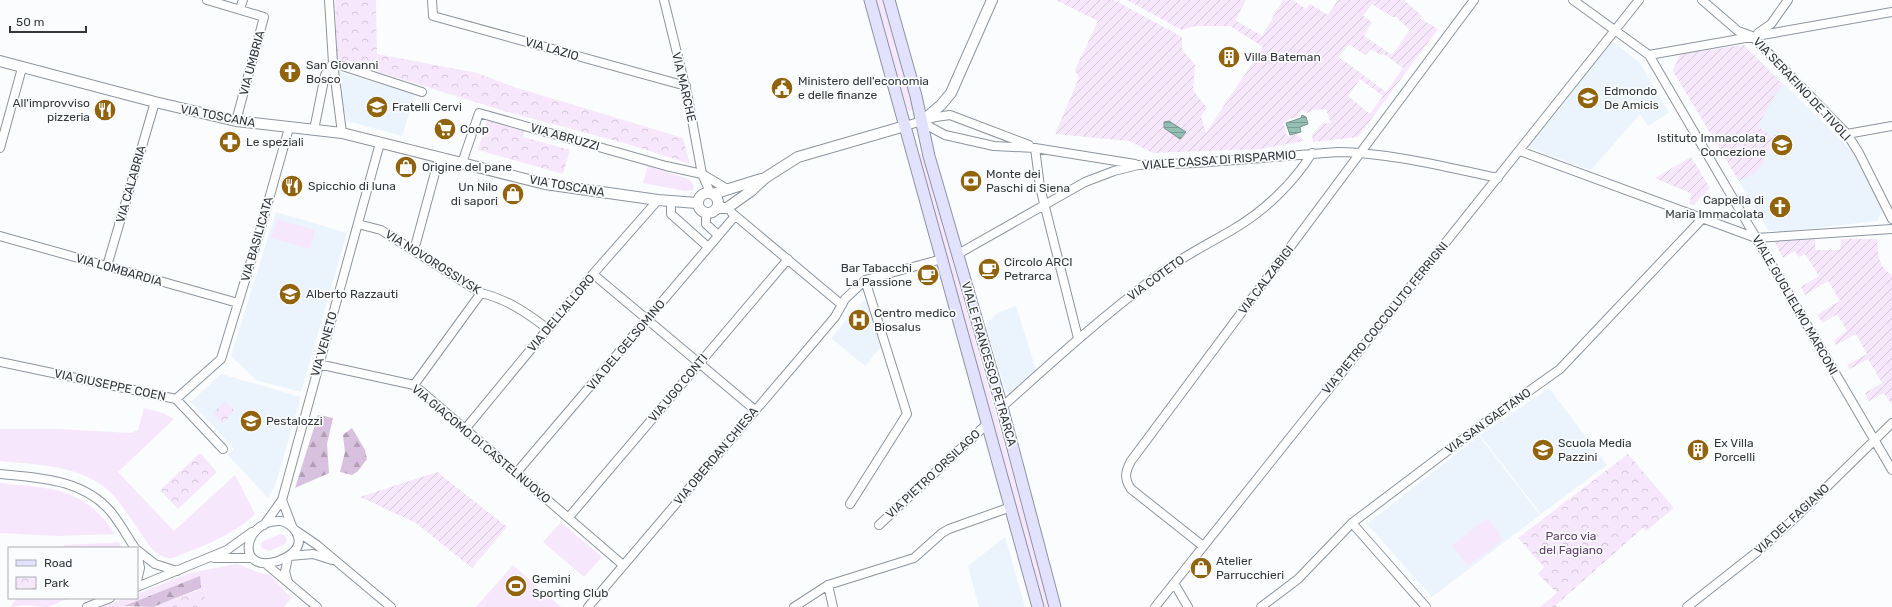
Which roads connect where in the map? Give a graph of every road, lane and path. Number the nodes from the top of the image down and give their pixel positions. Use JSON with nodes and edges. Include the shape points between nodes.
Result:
{"nodes":[{"id":1,"x":207,"y":0,"type":"edge"},
{"id":2,"x":243,"y":0,"type":"edge"},
{"id":3,"x":329,"y":0,"type":"edge"},
{"id":4,"x":432,"y":0,"type":"edge"},
{"id":5,"x":664,"y":0,"type":"edge"},
{"id":6,"x":870,"y":0,"type":"edge"},
{"id":7,"x":889,"y":0,"type":"edge"},
{"id":8,"x":992,"y":0,"type":"edge"},
{"id":9,"x":1474,"y":0,"type":"edge"},
{"id":10,"x":1573,"y":0,"type":"edge"},
{"id":11,"x":1639,"y":0,"type":"edge"},
{"id":12,"x":1702,"y":0,"type":"edge"},
{"id":13,"x":1788,"y":0,"type":"edge"},
{"id":14,"x":240,"y":9,"type":"junction"},
{"id":15,"x":1892,"y":12,"type":"edge"},
{"id":16,"x":1616,"y":30,"type":"junction"},
{"id":17,"x":1752,"y":36,"type":"junction"},
{"id":18,"x":1649,"y":55,"type":"junction"},
{"id":19,"x":0,"y":61,"type":"edge"},
{"id":20,"x":333,"y":63,"type":"junction"},
{"id":21,"x":22,"y":68,"type":"junction"},
{"id":22,"x":686,"y":86,"type":"junction"},
{"id":23,"x":422,"y":92,"type":"dead end"},
{"id":24,"x":155,"y":102,"type":"junction"},
{"id":25,"x":236,"y":121,"type":"junction"},
{"id":26,"x":921,"y":122,"type":"junction"},
{"id":27,"x":905,"y":126,"type":"junction"},
{"id":28,"x":1892,"y":126,"type":"edge"},
{"id":29,"x":288,"y":128,"type":"junction"},
{"id":30,"x":314,"y":130,"type":"junction"},
{"id":31,"x":342,"y":133,"type":"junction"},
{"id":32,"x":1847,"y":134,"type":"junction"},
{"id":33,"x":380,"y":143,"type":"junction"},
{"id":34,"x":0,"y":145,"type":"edge"},
{"id":35,"x":1035,"y":148,"type":"junction"},
{"id":36,"x":1520,"y":151,"type":"junction"},
{"id":37,"x":1361,"y":152,"type":"junction"},
{"id":38,"x":1312,"y":153,"type":"junction"},
{"id":39,"x":439,"y":158,"type":"junction"},
{"id":40,"x":462,"y":163,"type":"junction"},
{"id":41,"x":1138,"y":165,"type":"junction"},
{"id":42,"x":702,"y":174,"type":"junction"},
{"id":43,"x":764,"y":178,"type":"junction"},
{"id":44,"x":1498,"y":178,"type":"junction"},
{"id":45,"x":730,"y":190,"type":"junction"},
{"id":46,"x":711,"y":193,"type":"junction"},
{"id":47,"x":658,"y":200,"type":"junction"},
{"id":48,"x":671,"y":201,"type":"junction"},
{"id":49,"x":697,"y":203,"type":"junction"},
{"id":50,"x":1045,"y":203,"type":"junction"},
{"id":51,"x":717,"y":208,"type":"junction"},
{"id":52,"x":727,"y":208,"type":"junction"},
{"id":53,"x":706,"y":213,"type":"junction"},
{"id":54,"x":735,"y":216,"type":"junction"},
{"id":55,"x":1702,"y":219,"type":"junction"},
{"id":56,"x":1892,"y":219,"type":"edge"},
{"id":57,"x":358,"y":224,"type":"junction"},
{"id":58,"x":1892,"y":229,"type":"edge"},
{"id":59,"x":718,"y":235,"type":"junction"},
{"id":60,"x":0,"y":236,"type":"edge"},
{"id":61,"x":1756,"y":238,"type":"junction"},
{"id":62,"x":416,"y":243,"type":"dead end"},
{"id":63,"x":708,"y":247,"type":"junction"},
{"id":64,"x":958,"y":254,"type":"junction"},
{"id":65,"x":788,"y":259,"type":"junction"},
{"id":66,"x":942,"y":259,"type":"junction"},
{"id":67,"x":107,"y":266,"type":"junction"},
{"id":68,"x":593,"y":274,"type":"junction"},
{"id":69,"x":865,"y":280,"type":"junction"},
{"id":70,"x":481,"y":293,"type":"junction"},
{"id":71,"x":238,"y":303,"type":"junction"},
{"id":72,"x":842,"y":305,"type":"junction"},
{"id":73,"x":648,"y":319,"type":"junction"},
{"id":74,"x":548,"y":329,"type":"junction"},
{"id":75,"x":1078,"y":338,"type":"junction"},
{"id":76,"x":225,"y":349,"type":"joint"},
{"id":77,"x":0,"y":362,"type":"edge"},
{"id":78,"x":699,"y":363,"type":"junction"},
{"id":79,"x":318,"y":364,"type":"junction"},
{"id":80,"x":414,"y":385,"type":"junction"},
{"id":81,"x":176,"y":399,"type":"junction"},
{"id":82,"x":1002,"y":407,"type":"junction"},
{"id":83,"x":755,"y":410,"type":"junction"},
{"id":84,"x":1892,"y":423,"type":"edge"},
{"id":85,"x":988,"y":424,"type":"junction"},
{"id":86,"x":466,"y":428,"type":"junction"},
{"id":87,"x":1874,"y":440,"type":"junction"},
{"id":88,"x":223,"y":449,"type":"dead end"},
{"id":89,"x":1892,"y":470,"type":"edge"},
{"id":90,"x":517,"y":472,"type":"junction"},
{"id":91,"x":0,"y":474,"type":"edge"},
{"id":92,"x":282,"y":500,"type":"junction"},
{"id":93,"x":850,"y":504,"type":"dead end"},
{"id":94,"x":1010,"y":507,"type":"junction"},
{"id":95,"x":569,"y":517,"type":"junction"},
{"id":96,"x":1352,"y":523,"type":"junction"},
{"id":97,"x":264,"y":525,"type":"junction"},
{"id":98,"x":879,"y":525,"type":"dead end"},
{"id":99,"x":293,"y":528,"type":"junction"},
{"id":100,"x":256,"y":529,"type":"junction"},
{"id":101,"x":1203,"y":546,"type":"junction"},
{"id":102,"x":135,"y":547,"type":"edge"},
{"id":103,"x":138,"y":551,"type":"edge"},
{"id":104,"x":138,"y":556,"type":"edge"},
{"id":105,"x":289,"y":557,"type":"junction"},
{"id":106,"x":252,"y":558,"type":"junction"},
{"id":107,"x":210,"y":559,"type":"junction"},
{"id":108,"x":266,"y":564,"type":"junction"},
{"id":109,"x":340,"y":565,"type":"junction"},
{"id":110,"x":623,"y":565,"type":"junction"},
{"id":111,"x":177,"y":571,"type":"junction"},
{"id":112,"x":138,"y":577,"type":"edge"},
{"id":113,"x":288,"y":583,"type":"junction"},
{"id":114,"x":1174,"y":583,"type":"junction"},
{"id":115,"x":828,"y":585,"type":"junction"},
{"id":116,"x":138,"y":587,"type":"edge"},
{"id":117,"x":107,"y":599,"type":"edge"},
{"id":118,"x":87,"y":607,"type":"edge"},
{"id":119,"x":317,"y":607,"type":"edge"},
{"id":120,"x":391,"y":607,"type":"edge"},
{"id":121,"x":588,"y":607,"type":"edge"},
{"id":122,"x":794,"y":607,"type":"edge"},
{"id":123,"x":833,"y":607,"type":"edge"},
{"id":124,"x":1038,"y":607,"type":"edge"},
{"id":125,"x":1055,"y":607,"type":"edge"},
{"id":126,"x":1155,"y":607,"type":"edge"},
{"id":127,"x":1188,"y":607,"type":"edge"},
{"id":128,"x":1261,"y":607,"type":"edge"},
{"id":129,"x":1426,"y":607,"type":"edge"},
{"id":130,"x":1687,"y":607,"type":"edge"}],
"edges":[{"from":1,"to":14,"type":"street","name":"VIA UMBRIA"},
{"from":2,"to":14,"type":"street"},
{"from":3,"to":20,"type":"street"},
{"from":4,"to":22,"type":"street","name":"VIA LAZIO","via":[[433,16]]},
{"from":5,"to":22,"type":"street","name":"VIA MARCHE"},
{"from":6,"to":27,"type":"main road","name":"VIALE FRANCESCO PETRARCA"},
{"from":7,"to":26,"type":"main road","name":"VIALE FRANCESCO PETRARCA"},
{"from":8,"to":26,"type":"street","via":[[951,93]]},
{"from":9,"to":37,"type":"street","name":"VIA CALZABIGI"},
{"from":10,"to":16,"type":"street","name":"VIALE GUGLIELMO MARCONI"},
{"from":11,"to":16,"type":"street","name":"VIA PIETRO COCCOLUTO FERRIGNI"},
{"from":12,"to":17,"type":"street","name":"VIA SERAFINO DE TIVOLI","via":[[1738,31]]},
{"from":13,"to":17,"type":"street","via":[[1768,27]]},
{"from":14,"to":25,"type":"street","name":"VIA UMBRIA","via":[[264,17]]},
{"from":15,"to":17,"type":"street"},
{"from":16,"to":18,"type":"street","name":"VIALE GUGLIELMO MARCONI"},
{"from":16,"to":36,"type":"street","name":"VIA PIETRO COCCOLUTO FERRIGNI"},
{"from":17,"to":18,"type":"street"},
{"from":17,"to":32,"type":"street","name":"VIA SERAFINO DE TIVOLI"},
{"from":18,"to":61,"type":"street","name":"VIALE GUGLIELMO MARCONI"},
{"from":19,"to":21,"type":"street","name":"VIA TOSCANA"},
{"from":20,"to":23,"type":"street"},
{"from":20,"to":30,"type":"street","via":[[326,75]]},
{"from":20,"to":31,"type":"street"},
{"from":21,"to":24,"type":"street","name":"VIA TOSCANA"},
{"from":21,"to":34,"type":"street"},
{"from":22,"to":42,"type":"street","name":"VIA MARCHE"},
{"from":24,"to":25,"type":"street","name":"VIA TOSCANA"},
{"from":24,"to":67,"type":"street","name":"VIA CALABRIA"},
{"from":25,"to":29,"type":"street","name":"VIA TOSCANA"},
{"from":26,"to":27,"type":"street"},
{"from":26,"to":35,"type":"street","via":[[955,138],[994,146]]},
{"from":26,"to":35,"type":"street","via":[[943,115],[955,116]]},
{"from":26,"to":64,"type":"main road","name":"VIALE FRANCESCO PETRARCA"},
{"from":27,"to":43,"type":"street","via":[[804,154]]},
{"from":27,"to":66,"type":"main road","name":"VIALE FRANCESCO PETRARCA"},
{"from":28,"to":32,"type":"street"},
{"from":29,"to":30,"type":"street","name":"VIA TOSCANA"},
{"from":29,"to":71,"type":"street","name":"VIA BASILICATA"},
{"from":30,"to":31,"type":"street","name":"VIA TOSCANA"},
{"from":31,"to":33,"type":"street","name":"VIA TOSCANA"},
{"from":32,"to":56,"type":"street","name":"VIA SERAFINO DE TIVOLI"},
{"from":33,"to":39,"type":"street","name":"VIA TOSCANA"},
{"from":33,"to":57,"type":"street","name":"VIA VENETO"},
{"from":35,"to":41,"type":"street"},
{"from":35,"to":50,"type":"street"},
{"from":36,"to":44,"type":"street","name":"VIA PIETRO COCCOLUTO FERRIGNI"},
{"from":36,"to":55,"type":"street"},
{"from":37,"to":38,"type":"street","name":"VIALE CASSA DI RISPARMIO"},
{"from":37,"to":44,"type":"street","name":"VIALE CASSA DI RISPARMIO"},
{"from":37,"to":101,"type":"street","name":"VIA CALZABIGI","via":[[1127,469],[1127,483],[1131,489]]},
{"from":38,"to":41,"type":"street","name":"VIALE CASSA DI RISPARMIO"},
{"from":38,"to":75,"type":"street","name":"VIA COTETO","via":[[1300,172],[1255,214],[1163,271]]},
{"from":39,"to":40,"type":"street","name":"VIA TOSCANA"},
{"from":39,"to":62,"type":"street"},
{"from":40,"to":42,"type":"street","name":"VIA ABRUZZI","via":[[479,113]]},
{"from":40,"to":47,"type":"street","name":"VIA TOSCANA","via":[[545,184]]},
{"from":41,"to":50,"type":"street","name":"VIALE CASSA DI RISPARMIO","via":[[1096,177]]},
{"from":42,"to":45,"type":"street"},
{"from":42,"to":46,"type":"street","name":"VIA MARCHE"},
{"from":43,"to":45,"type":"street"},
{"from":43,"to":52,"type":"street"},
{"from":44,"to":101,"type":"street","name":"VIA PIETRO COCCOLUTO FERRIGNI"},
{"from":45,"to":46,"type":"street"},
{"from":46,"to":49,"type":"street","via":[[700,195]]},
{"from":46,"to":51,"type":"street","via":[[718,200]]},
{"from":47,"to":48,"type":"street","name":"VIA TOSCANA"},
{"from":47,"to":68,"type":"street","name":"VIA DELL'ALLORO"},
{"from":48,"to":49,"type":"street","name":"VIA TOSCANA"},
{"from":48,"to":63,"type":"street","via":[[671,214]]},
{"from":49,"to":53,"type":"street"},
{"from":50,"to":64,"type":"street","name":"VIALE CASSA DI RISPARMIO"},
{"from":50,"to":75,"type":"street"},
{"from":51,"to":52,"type":"street"},
{"from":51,"to":53,"type":"street"},
{"from":52,"to":54,"type":"street"},
{"from":53,"to":59,"type":"street","via":[[706,224]]},
{"from":54,"to":59,"type":"street","name":"VIA DEL GELSOMINO"},
{"from":54,"to":65,"type":"street"},
{"from":55,"to":61,"type":"street"},
{"from":55,"to":96,"type":"street","name":"VIA SAN GAETANO","via":[[1560,369]]},
{"from":57,"to":70,"type":"street","name":"VIA NOVOROSSIYSK","via":[[381,230]]},
{"from":57,"to":79,"type":"street","name":"VIA VENETO"},
{"from":58,"to":61,"type":"street"},
{"from":59,"to":63,"type":"street","name":"VIA DEL GELSOMINO"},
{"from":60,"to":67,"type":"street","name":"VIA LOMBARDIA"},
{"from":61,"to":87,"type":"street","name":"VIALE GUGLIELMO MARCONI"},
{"from":63,"to":73,"type":"street","name":"VIA DEL GELSOMINO"},
{"from":64,"to":82,"type":"main road","name":"VIALE FRANCESCO PETRARCA"},
{"from":65,"to":72,"type":"street"},
{"from":65,"to":78,"type":"street","name":"VIA UGO CONTI"},
{"from":66,"to":69,"type":"street"},
{"from":66,"to":85,"type":"main road","name":"VIALE FRANCESCO PETRARCA"},
{"from":67,"to":71,"type":"street","name":"VIA LOMBARDIA"},
{"from":68,"to":73,"type":"street"},
{"from":68,"to":74,"type":"street","name":"VIA DELL'ALLORO"},
{"from":69,"to":72,"type":"street","name":"VIA OBERDAN CHIESA"},
{"from":69,"to":93,"type":"street","via":[[907,414]]},
{"from":70,"to":74,"type":"street","name":"VIA NOVOROSSIYSK","via":[[498,297],[526,312]]},
{"from":70,"to":80,"type":"street"},
{"from":71,"to":76,"type":"street","name":"VIA BASILICATA"},
{"from":72,"to":83,"type":"street","name":"VIA OBERDAN CHIESA","via":[[835,317]]},
{"from":73,"to":78,"type":"street"},
{"from":73,"to":90,"type":"street","name":"VIA DEL GELSOMINO"},
{"from":74,"to":86,"type":"street","name":"VIA DELL'ALLORO"},
{"from":75,"to":82,"type":"street","name":"VIA COTETO"},
{"from":76,"to":81,"type":"street","name":"VIA GIUSEPPE COEN","via":[[221,359]]},
{"from":77,"to":81,"type":"street","name":"VIA GIUSEPPE COEN"},
{"from":78,"to":83,"type":"street"},
{"from":78,"to":95,"type":"street","name":"VIA UGO CONTI"},
{"from":79,"to":80,"type":"street","name":"VIA GIACOMO DI CASTELNUOVO"},
{"from":79,"to":92,"type":"street","name":"VIA VENETO"},
{"from":80,"to":86,"type":"street","name":"VIA GIACOMO DI CASTELNUOVO"},
{"from":81,"to":88,"type":"street"},
{"from":82,"to":125,"type":"main road","name":"VIALE FRANCESCO PETRARCA"},
{"from":83,"to":110,"type":"street","name":"VIA OBERDAN CHIESA"},
{"from":84,"to":87,"type":"street","name":"VIA DEL FAGIANO"},
{"from":85,"to":94,"type":"main road","name":"VIALE FRANCESCO PETRARCA"},
{"from":85,"to":98,"type":"street","name":"VIA PIETRO ORSILAGO"},
{"from":86,"to":90,"type":"street","name":"VIA GIACOMO DI CASTELNUOVO"},
{"from":87,"to":89,"type":"street","name":"VIALE GUGLIELMO MARCONI"},
{"from":87,"to":130,"type":"street","name":"VIA DEL FAGIANO","via":[[1757,552]]},
{"from":90,"to":95,"type":"street","name":"VIA GIACOMO DI CASTELNUOVO"},
{"from":91,"to":102,"type":"street","via":[[58,481],[86,492],[111,512]]},
{"from":92,"to":97,"type":"street","name":"VIA VENETO"},
{"from":92,"to":99,"type":"street"},
{"from":94,"to":115,"type":"street","via":[[949,529],[909,561]]},
{"from":94,"to":124,"type":"main road","name":"VIALE FRANCESCO PETRARCA"},
{"from":95,"to":110,"type":"street","name":"VIA GIACOMO DI CASTELNUOVO"},
{"from":96,"to":128,"type":"street","name":"VIA SAN GAETANO","via":[[1298,578]]},
{"from":96,"to":129,"type":"street"},
{"from":97,"to":99,"type":"street","via":[[278,521],[285,522]]},
{"from":97,"to":100,"type":"street"},
{"from":99,"to":105,"type":"street","via":[[298,537],[298,545]]},
{"from":99,"to":109,"type":"street"},
{"from":100,"to":106,"type":"street","via":[[249,543]]},
{"from":100,"to":107,"type":"street","via":[[237,545]]},
{"from":101,"to":114,"type":"street","name":"VIA PIETRO COCCOLUTO FERRIGNI"},
{"from":103,"to":111,"type":"street","via":[[155,564]]},
{"from":104,"to":112,"type":"street"},
{"from":105,"to":108,"type":"street"},
{"from":105,"to":109,"type":"street","via":[[316,554]]},
{"from":105,"to":113,"type":"street","via":[[285,572]]},
{"from":106,"to":107,"type":"street"},
{"from":106,"to":108,"type":"street"},
{"from":107,"to":111,"type":"street"},
{"from":108,"to":113,"type":"street"},
{"from":109,"to":120,"type":"street"},
{"from":110,"to":121,"type":"street","name":"VIA OBERDAN CHIESA"},
{"from":111,"to":116,"type":"street"},
{"from":113,"to":119,"type":"street"},
{"from":114,"to":126,"type":"street","name":"VIA PIETRO COCCOLUTO FERRIGNI"},
{"from":114,"to":127,"type":"street"},
{"from":115,"to":122,"type":"street"},
{"from":115,"to":123,"type":"street"},
{"from":117,"to":118,"type":"street"}]}
